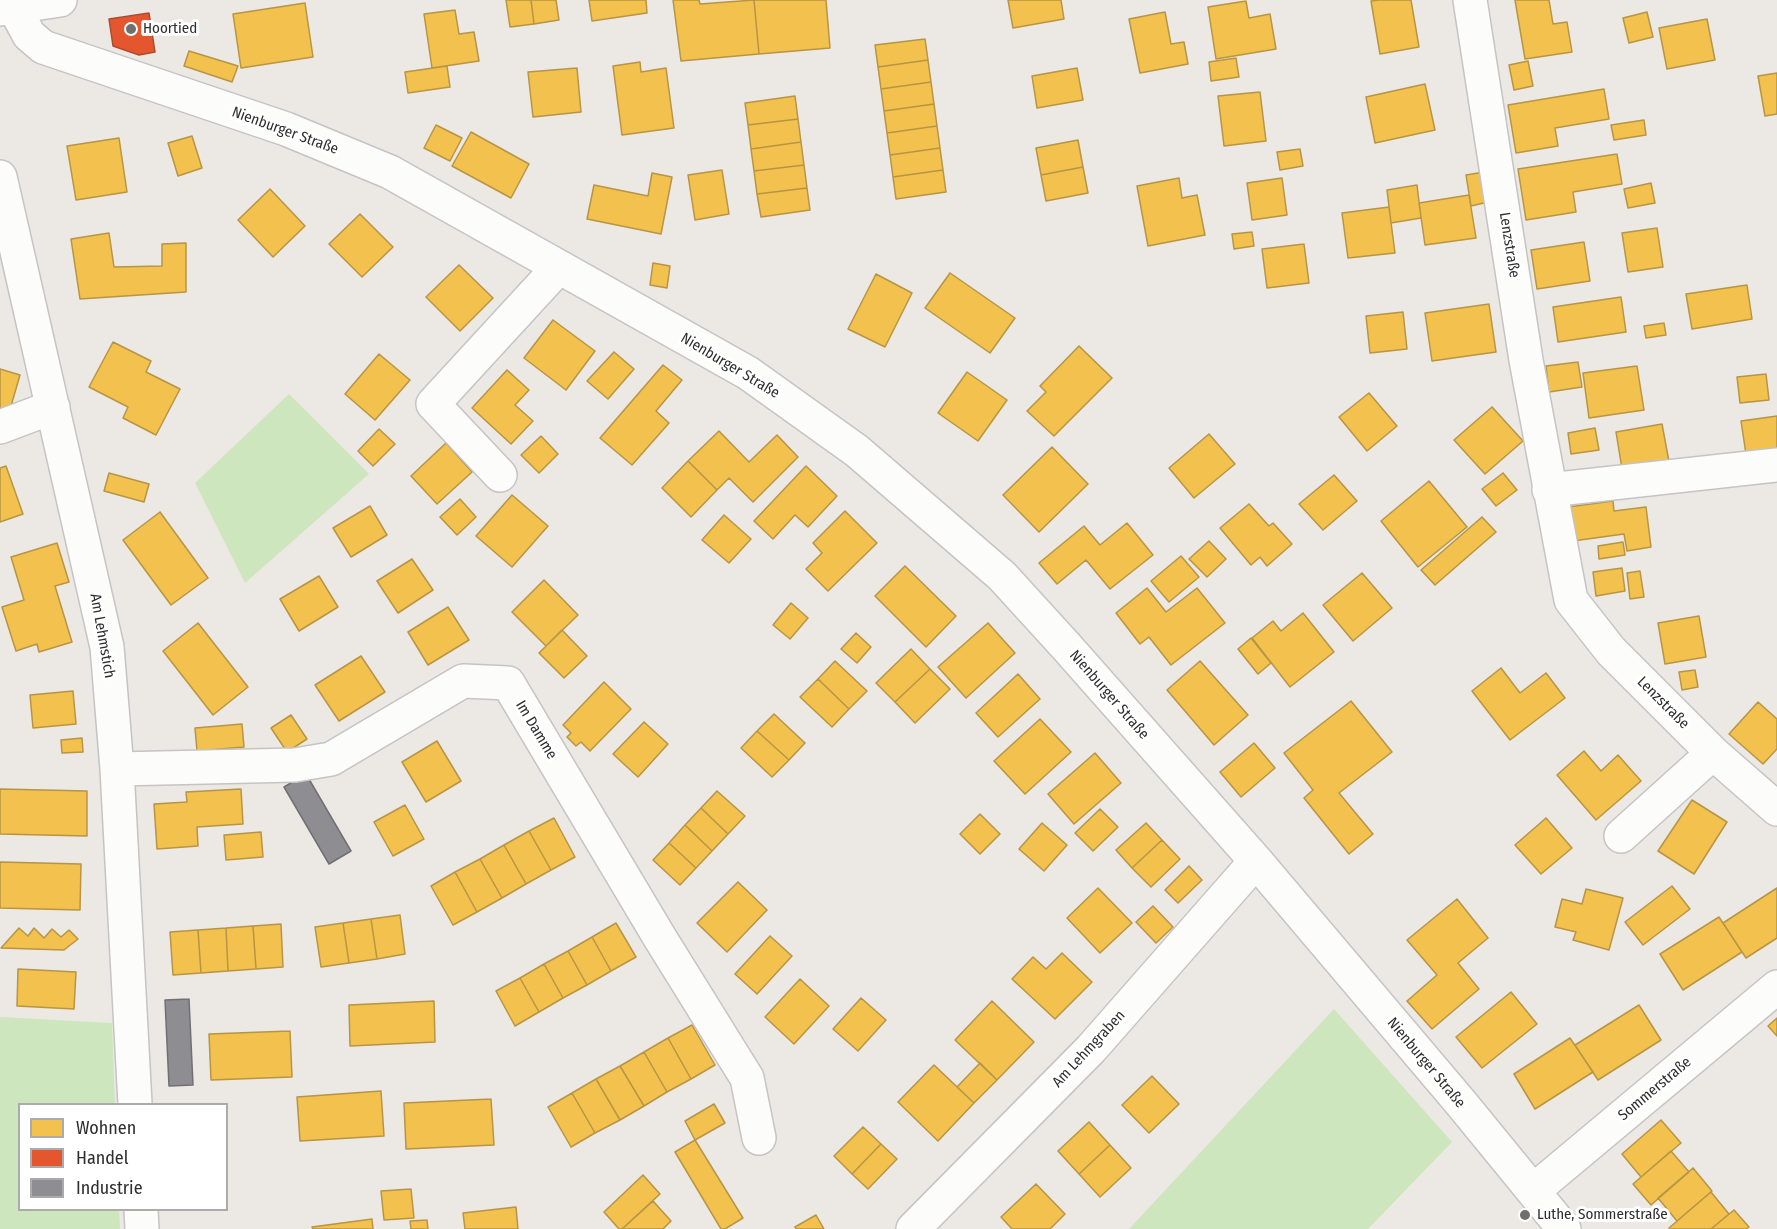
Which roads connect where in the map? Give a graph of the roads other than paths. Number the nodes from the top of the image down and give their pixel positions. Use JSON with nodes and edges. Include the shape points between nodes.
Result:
{"nodes":[{"id":1,"x":60,"y":0,"type":"edge"},
{"id":2,"x":1470,"y":0,"type":"edge"},
{"id":3,"x":9,"y":6,"type":"edge"},
{"id":4,"x":0,"y":177,"type":"edge"},
{"id":5,"x":558,"y":268,"type":"junction"},
{"id":6,"x":53,"y":407,"type":"junction"},
{"id":7,"x":0,"y":427,"type":"edge"},
{"id":8,"x":1777,"y":465,"type":"edge"},
{"id":9,"x":500,"y":475,"type":"dead end"},
{"id":10,"x":1549,"y":490,"type":"junction"},
{"id":11,"x":1713,"y":753,"type":"junction"},
{"id":12,"x":117,"y":769,"type":"junction"},
{"id":13,"x":1777,"y":809,"type":"edge"},
{"id":14,"x":1621,"y":836,"type":"dead end"},
{"id":15,"x":1256,"y":861,"type":"junction"},
{"id":16,"x":1777,"y":987,"type":"edge"},
{"id":17,"x":135,"y":1103,"type":"edge"},
{"id":18,"x":759,"y":1138,"type":"dead end"},
{"id":19,"x":1533,"y":1191,"type":"junction"},
{"id":20,"x":141,"y":1211,"type":"edge"},
{"id":21,"x":142,"y":1229,"type":"edge"},
{"id":22,"x":913,"y":1229,"type":"edge"},
{"id":23,"x":1564,"y":1229,"type":"edge"}],
"edges":[{"from":1,"to":3,"type":"street"},
{"from":2,"to":10,"type":"street","name":"Lenzstraße"},
{"from":3,"to":5,"type":"street","name":"Nienburger Straße","via":[[29,35],[43,47],[286,129],[390,172]]},
{"from":4,"to":6,"type":"street","name":"Am Lehmstich"},
{"from":5,"to":9,"type":"street","via":[[433,404]]},
{"from":5,"to":15,"type":"street","name":"Nienburger Straße","via":[[748,373],[866,459],[1002,576]]},
{"from":6,"to":7,"type":"street"},
{"from":6,"to":12,"type":"street","name":"Am Lehmstich","via":[[107,647]]},
{"from":8,"to":10,"type":"street"},
{"from":10,"to":11,"type":"street","name":"Lenzstraße","via":[[1571,600],[1611,651]]},
{"from":11,"to":13,"type":"street","name":"Lenzstraße"},
{"from":11,"to":14,"type":"street"},
{"from":12,"to":17,"type":"street","name":"Am Lehmstich"},
{"from":12,"to":18,"type":"street","name":"Im Damme","via":[[295,765],[331,759],[463,681],[508,683],[747,1078]]},
{"from":15,"to":19,"type":"street","name":"Nienburger Straße"},
{"from":15,"to":22,"type":"street","name":"Am Lehmgraben","via":[[1091,1049]]},
{"from":16,"to":19,"type":"street","name":"Sommerstraße"},
{"from":19,"to":23,"type":"street","name":"Nienburger Straße"},
{"from":20,"to":21,"type":"street"}]}
